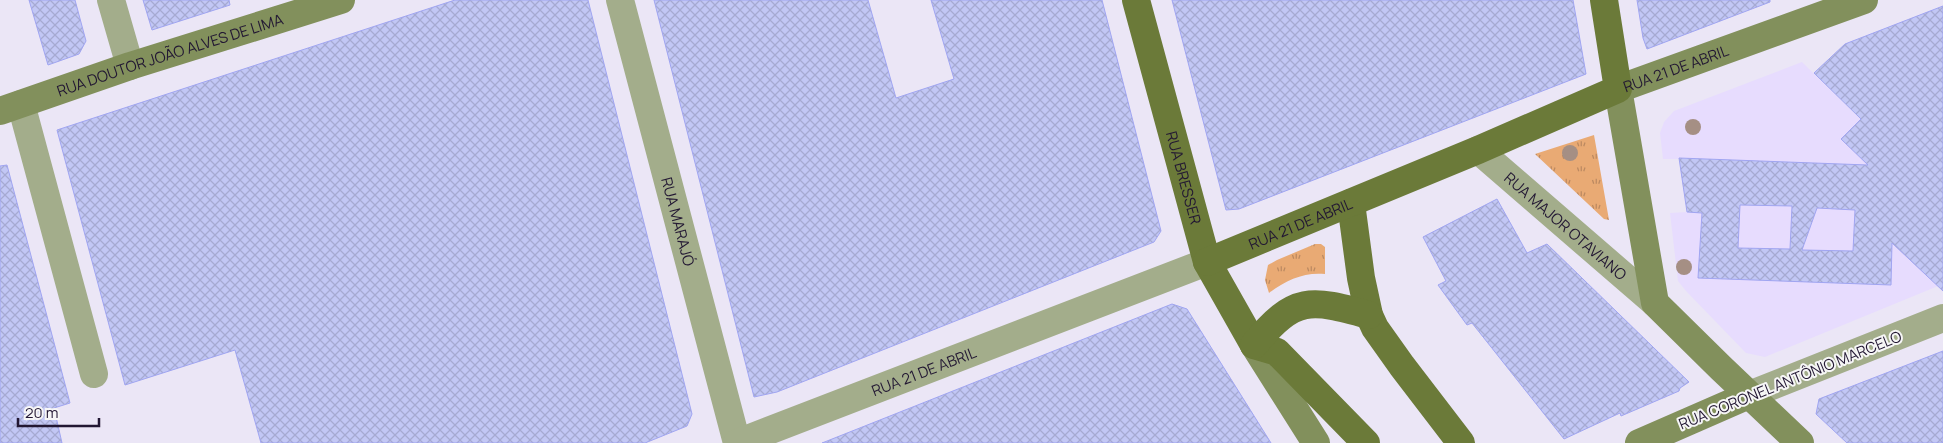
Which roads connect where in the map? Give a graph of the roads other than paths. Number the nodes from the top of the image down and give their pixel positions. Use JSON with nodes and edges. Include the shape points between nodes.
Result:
{"nodes":[{"id":1,"x":111,"y":0,"type":"edge"},
{"id":2,"x":341,"y":0,"type":"edge"},
{"id":3,"x":620,"y":0,"type":"edge"},
{"id":4,"x":1136,"y":0,"type":"edge"},
{"id":5,"x":1604,"y":0,"type":"edge"},
{"id":6,"x":1864,"y":0,"type":"edge"},
{"id":7,"x":130,"y":66,"type":"junction"},
{"id":8,"x":1618,"y":90,"type":"junction"},
{"id":9,"x":10,"y":108,"type":"edge"},
{"id":10,"x":1478,"y":150,"type":"junction"},
{"id":11,"x":1351,"y":202,"type":"junction"},
{"id":12,"x":1207,"y":262,"type":"junction"},
{"id":13,"x":1655,"y":302,"type":"junction"},
{"id":14,"x":1369,"y":315,"type":"junction"},
{"id":15,"x":1943,"y":318,"type":"edge"},
{"id":16,"x":1254,"y":345,"type":"junction"},
{"id":17,"x":94,"y":374,"type":"dead end"},
{"id":18,"x":1749,"y":395,"type":"junction"},
{"id":19,"x":737,"y":443,"type":"edge"},
{"id":20,"x":1316,"y":443,"type":"edge"},
{"id":21,"x":1366,"y":443,"type":"edge"},
{"id":22,"x":1461,"y":443,"type":"edge"},
{"id":23,"x":1639,"y":443,"type":"edge"},
{"id":24,"x":1800,"y":443,"type":"edge"}],
"edges":[{"from":1,"to":7,"type":"street"},
{"from":2,"to":7,"type":"street","name":"RUA DOUTOR JOÃO ALVES DE LIMA"},
{"from":3,"to":19,"type":"street","name":"RUA MARAJÓ"},
{"from":4,"to":12,"type":"main road","name":"RUA BRESSER"},
{"from":5,"to":8,"type":"main road"},
{"from":6,"to":8,"type":"street","name":"RUA 21 DE ABRIL"},
{"from":7,"to":9,"type":"street","name":"RUA DOUTOR JOÃO ALVES DE LIMA"},
{"from":8,"to":10,"type":"main road","name":"RUA 21 DE ABRIL"},
{"from":8,"to":13,"type":"street","name":"RUA MAJOR OTAVIANO"},
{"from":9,"to":17,"type":"street"},
{"from":10,"to":11,"type":"main road","name":"RUA 21 DE ABRIL"},
{"from":10,"to":13,"type":"street","name":"RUA MAJOR OTAVIANO"},
{"from":11,"to":12,"type":"main road","name":"RUA 21 DE ABRIL"},
{"from":11,"to":14,"type":"main road","via":[[1360,278]]},
{"from":12,"to":16,"type":"main road","name":"RUA BRESSER"},
{"from":12,"to":19,"type":"street","name":"RUA 21 DE ABRIL"},
{"from":13,"to":18,"type":"street","name":"RUA MAJOR OTAVIANO"},
{"from":14,"to":16,"type":"main road","via":[[1331,304],[1300,306],[1280,316]]},
{"from":14,"to":22,"type":"main road","via":[[1402,366]]},
{"from":15,"to":18,"type":"street","name":"RUA CORONEL ANTÔNIO MARCELO"},
{"from":16,"to":20,"type":"street","name":"RUA BRESSER"},
{"from":16,"to":21,"type":"main road","via":[[1278,352]]},
{"from":18,"to":23,"type":"street","name":"RUA CORONEL ANTÔNIO MARCELO"},
{"from":18,"to":24,"type":"street","name":"RUA MAJOR OTAVIANO"}]}
